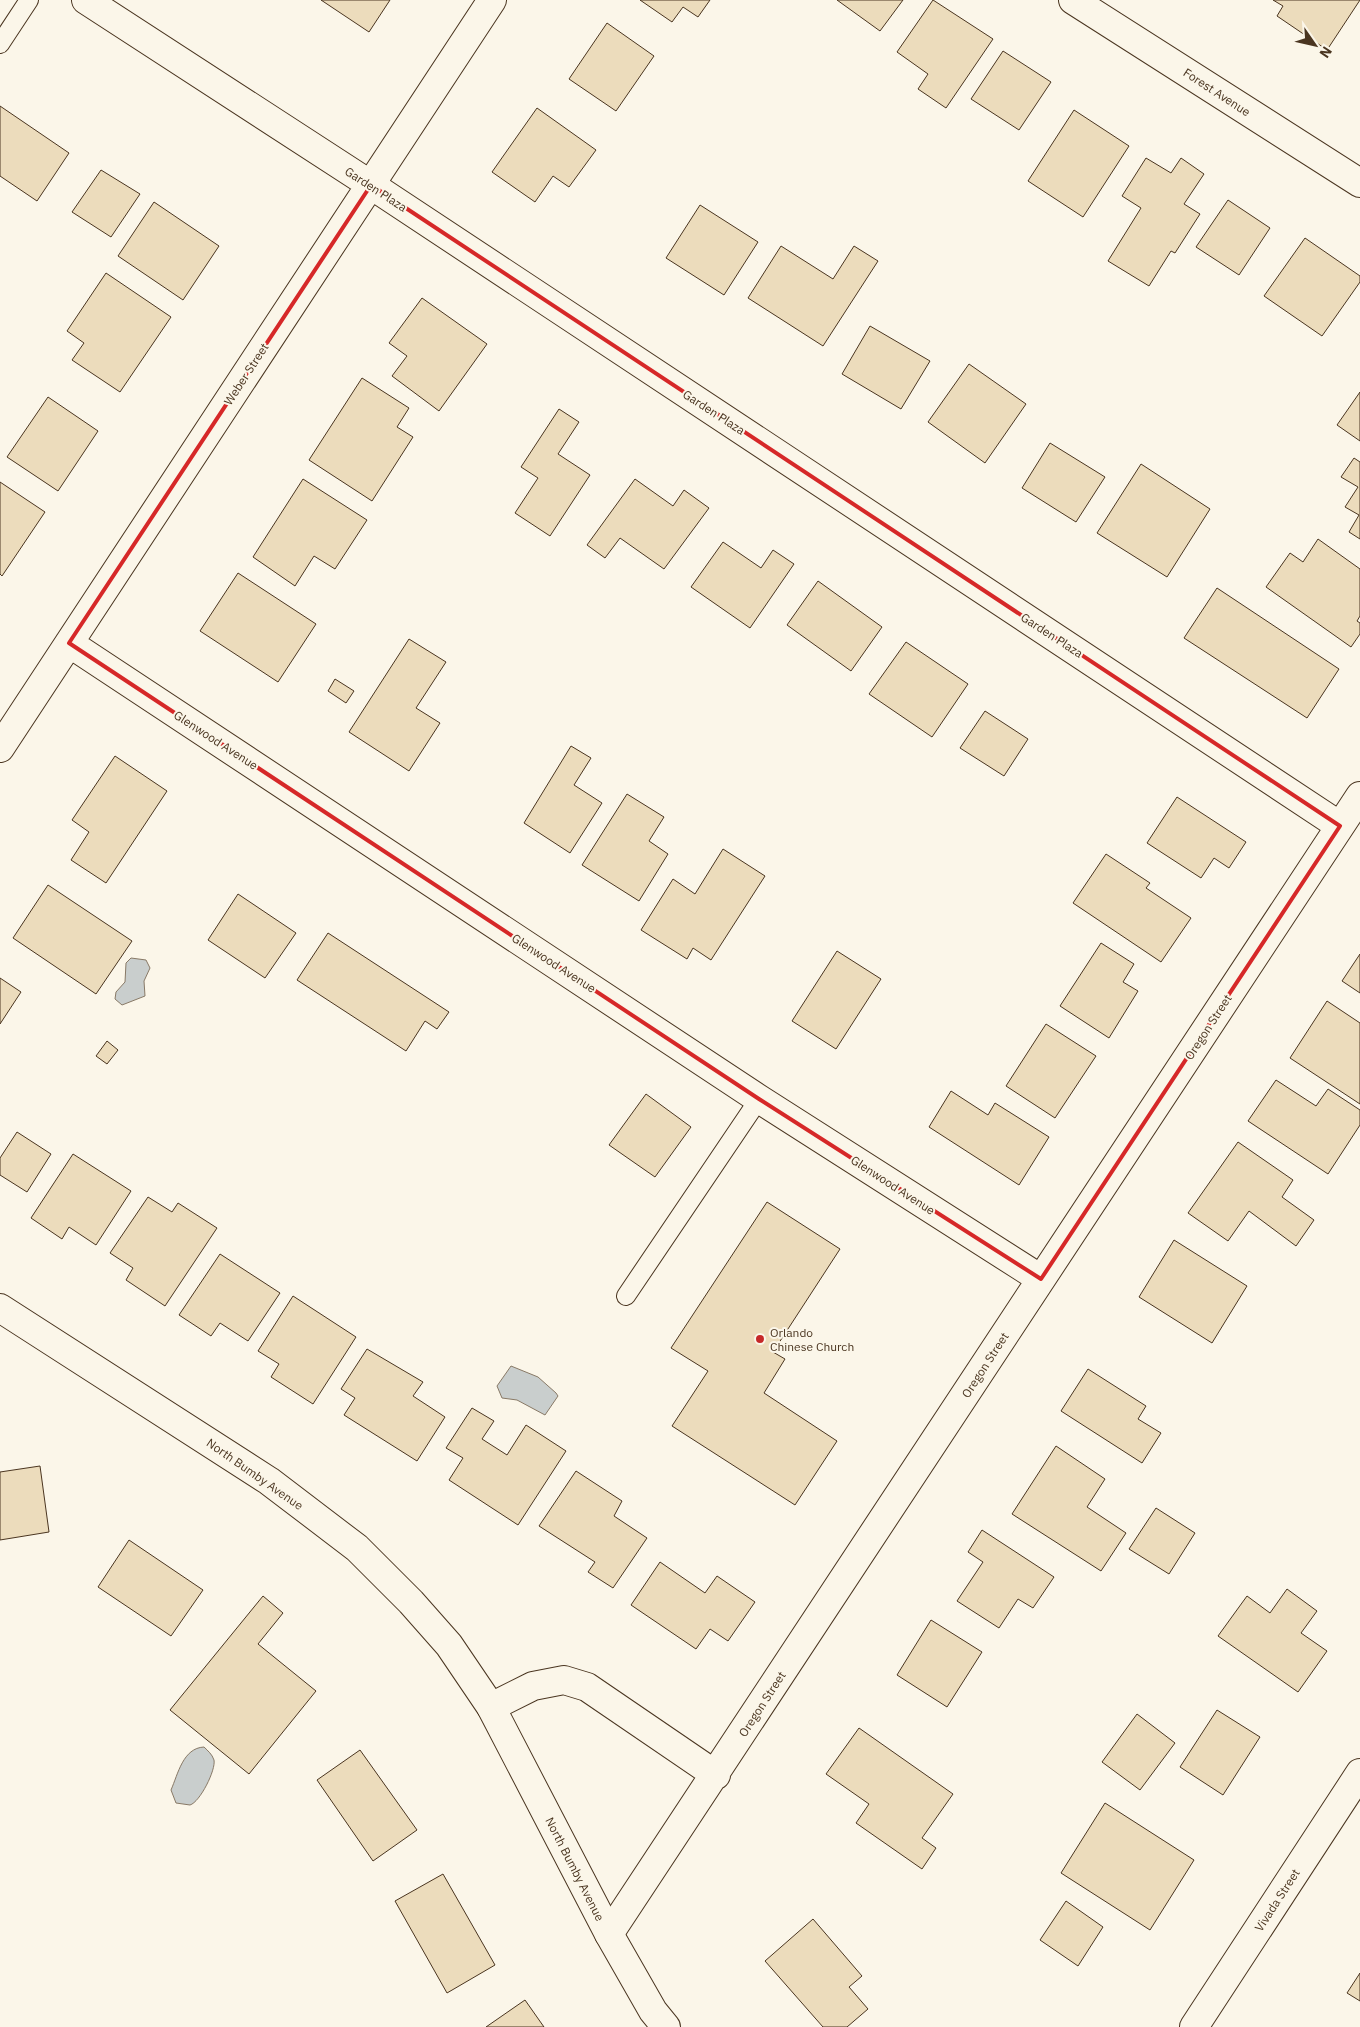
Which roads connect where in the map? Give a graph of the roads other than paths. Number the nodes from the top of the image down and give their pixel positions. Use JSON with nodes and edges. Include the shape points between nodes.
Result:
{"nodes":[{"id":1,"x":29,"y":0,"type":"edge"},
{"id":2,"x":86,"y":0,"type":"edge"},
{"id":3,"x":492,"y":0,"type":"edge"},
{"id":4,"x":1073,"y":0,"type":"edge"},
{"id":5,"x":0,"y":44,"type":"edge"},
{"id":6,"x":1360,"y":183,"type":"edge"},
{"id":7,"x":371,"y":185,"type":"junction"},
{"id":8,"x":69,"y":643,"type":"junction"},
{"id":9,"x":0,"y":748,"type":"edge"},
{"id":10,"x":1360,"y":796,"type":"edge"},
{"id":11,"x":1340,"y":826,"type":"junction"},
{"id":12,"x":759,"y":1099,"type":"junction"},
{"id":13,"x":1041,"y":1279,"type":"junction"},
{"id":14,"x":626,"y":1296,"type":"dead end"},
{"id":15,"x":0,"y":1308,"type":"edge"},
{"id":16,"x":491,"y":1707,"type":"junction"},
{"id":17,"x":716,"y":1775,"type":"junction"},
{"id":18,"x":1359,"y":1777,"type":"edge"},
{"id":19,"x":609,"y":1934,"type":"junction"},
{"id":20,"x":666,"y":2027,"type":"edge"},
{"id":21,"x":1194,"y":2027,"type":"edge"}],
"edges":[{"from":1,"to":5,"type":"lane"},
{"from":2,"to":7,"type":"street","name":"Garden Plaza"},
{"from":3,"to":7,"type":"street","name":"Weber Street"},
{"from":4,"to":6,"type":"street","name":"Forest Avenue"},
{"from":7,"to":8,"type":"street","name":"Weber Street"},
{"from":7,"to":11,"type":"street","name":"Garden Plaza"},
{"from":8,"to":9,"type":"street","name":"Weber Street"},
{"from":8,"to":12,"type":"street","name":"Glenwood Avenue"},
{"from":10,"to":11,"type":"street","name":"Oregon Street"},
{"from":11,"to":13,"type":"street","name":"Oregon Street"},
{"from":12,"to":13,"type":"street","name":"Glenwood Avenue"},
{"from":12,"to":14,"type":"lane"},
{"from":13,"to":17,"type":"street","name":"Oregon Street"},
{"from":15,"to":16,"type":"street","name":"North Bumby Avenue","via":[[269,1481],[356,1548],[449,1645]]},
{"from":16,"to":17,"type":"street","via":[[533,1686],[564,1680],[587,1688]]},
{"from":16,"to":19,"type":"street","name":"North Bumby Avenue"},
{"from":17,"to":19,"type":"street","name":"Oregon Street"},
{"from":18,"to":21,"type":"street","name":"Vivada Street"},
{"from":19,"to":20,"type":"street","name":"North Bumby Avenue"}]}
